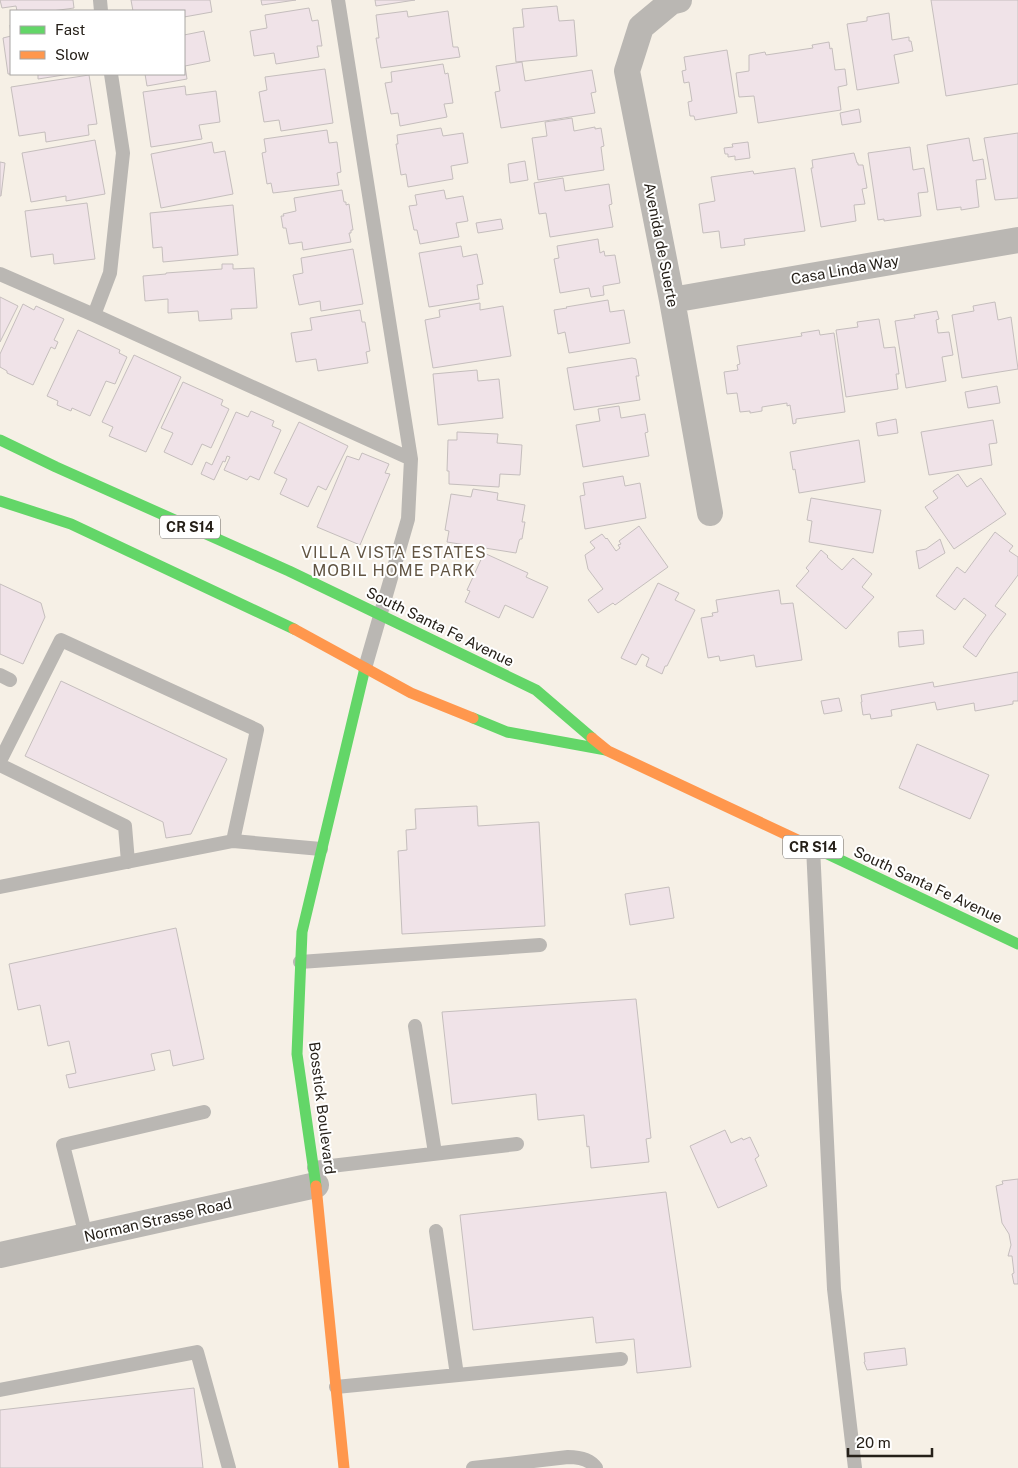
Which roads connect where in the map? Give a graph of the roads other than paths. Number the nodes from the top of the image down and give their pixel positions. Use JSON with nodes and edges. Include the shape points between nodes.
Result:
{"nodes":[{"id":1,"x":338,"y":0,"type":"edge"},
{"id":2,"x":679,"y":0,"type":"edge"},
{"id":3,"x":111,"y":75,"type":"edge"},
{"id":4,"x":1018,"y":240,"type":"edge"},
{"id":5,"x":0,"y":274,"type":"edge"},
{"id":6,"x":672,"y":300,"type":"junction"},
{"id":7,"x":94,"y":315,"type":"junction"},
{"id":8,"x":0,"y":440,"type":"edge"},
{"id":9,"x":411,"y":459,"type":"junction"},
{"id":10,"x":0,"y":502,"type":"edge"},
{"id":11,"x":710,"y":513,"type":"dead end"},
{"id":12,"x":380,"y":615,"type":"junction"},
{"id":13,"x":365,"y":668,"type":"junction"},
{"id":14,"x":608,"y":750,"type":"junction"},
{"id":15,"x":0,"y":763,"type":"edge"},
{"id":16,"x":233,"y":841,"type":"junction"},
{"id":17,"x":813,"y":847,"type":"junction"},
{"id":18,"x":322,"y":849,"type":"junction"},
{"id":19,"x":128,"y":862,"type":"junction"},
{"id":20,"x":0,"y":887,"type":"edge"},
{"id":21,"x":1018,"y":944,"type":"edge"},
{"id":22,"x":540,"y":945,"type":"dead end"},
{"id":23,"x":300,"y":962,"type":"junction"},
{"id":24,"x":415,"y":1026,"type":"dead end"},
{"id":25,"x":204,"y":1112,"type":"dead end"},
{"id":26,"x":517,"y":1144,"type":"dead end"},
{"id":27,"x":435,"y":1154,"type":"junction"},
{"id":28,"x":315,"y":1176,"type":"junction"},
{"id":29,"x":436,"y":1231,"type":"dead end"},
{"id":30,"x":86,"y":1236,"type":"junction"},
{"id":31,"x":0,"y":1255,"type":"edge"},
{"id":32,"x":621,"y":1359,"type":"dead end"},
{"id":33,"x":457,"y":1375,"type":"junction"},
{"id":34,"x":336,"y":1387,"type":"junction"},
{"id":35,"x":0,"y":1390,"type":"edge"},
{"id":36,"x":229,"y":1468,"type":"edge"},
{"id":37,"x":344,"y":1468,"type":"edge"},
{"id":38,"x":473,"y":1468,"type":"edge"},
{"id":39,"x":596,"y":1468,"type":"edge"},
{"id":40,"x":855,"y":1468,"type":"edge"}],
"edges":[{"from":1,"to":9,"type":"lane"},
{"from":2,"to":6,"type":"street","name":"Avenida de Suerte","via":[[670,2],[641,27],[626,71]]},
{"from":3,"to":7,"type":"lane","via":[[123,153],[110,273]]},
{"from":4,"to":6,"type":"street","name":"Casa Linda Way"},
{"from":5,"to":7,"type":"lane"},
{"from":6,"to":11,"type":"street","name":"Avenida de Suerte"},
{"from":7,"to":9,"type":"lane"},
{"from":8,"to":12,"type":"main road","name":"South Santa Fe Avenue","number":"CR S14"},
{"from":9,"to":12,"type":"lane","via":[[408,519]]},
{"from":10,"to":13,"type":"main road","name":"South Santa Fe Avenue","number":"CR S14","via":[[71,524],[296,630]]},
{"from":12,"to":13,"type":"lane"},
{"from":12,"to":14,"type":"main road","name":"South Santa Fe Avenue","number":"CR S14","via":[[536,690]]},
{"from":13,"to":14,"type":"main road","name":"South Santa Fe Avenue","number":"CR S14","via":[[411,693],[507,732]]},
{"from":13,"to":18,"type":"main road","name":"Bosstick Boulevard"},
{"from":14,"to":17,"type":"main road","name":"South Santa Fe Avenue","number":"CR S14"},
{"from":15,"to":16,"type":"lane","via":[[60,640],[257,730]]},
{"from":15,"to":19,"type":"lane","via":[[125,826]]},
{"from":16,"to":18,"type":"lane"},
{"from":16,"to":19,"type":"lane"},
{"from":17,"to":21,"type":"main road","name":"South Santa Fe Avenue","number":"CR S14"},
{"from":17,"to":40,"type":"lane","via":[[834,1288]]},
{"from":18,"to":23,"type":"main road","name":"Bosstick Boulevard","via":[[302,932]]},
{"from":19,"to":20,"type":"lane"},
{"from":22,"to":23,"type":"lane"},
{"from":23,"to":28,"type":"main road","name":"Bosstick Boulevard","via":[[297,1054]]},
{"from":24,"to":27,"type":"lane"},
{"from":25,"to":30,"type":"lane","via":[[63,1145]]},
{"from":26,"to":27,"type":"lane"},
{"from":27,"to":28,"type":"lane"},
{"from":28,"to":30,"type":"street","name":"Norman Strasse Road"},
{"from":28,"to":34,"type":"main road","name":"Bosstick Boulevard"},
{"from":29,"to":33,"type":"lane"},
{"from":30,"to":31,"type":"street","name":"Norman Strasse Road"},
{"from":32,"to":33,"type":"lane"},
{"from":33,"to":34,"type":"lane"},
{"from":34,"to":37,"type":"main road","name":"Bosstick Boulevard"},
{"from":35,"to":36,"type":"lane","via":[[197,1352]]},
{"from":38,"to":39,"type":"lane","via":[[568,1457],[580,1457]]}]}
